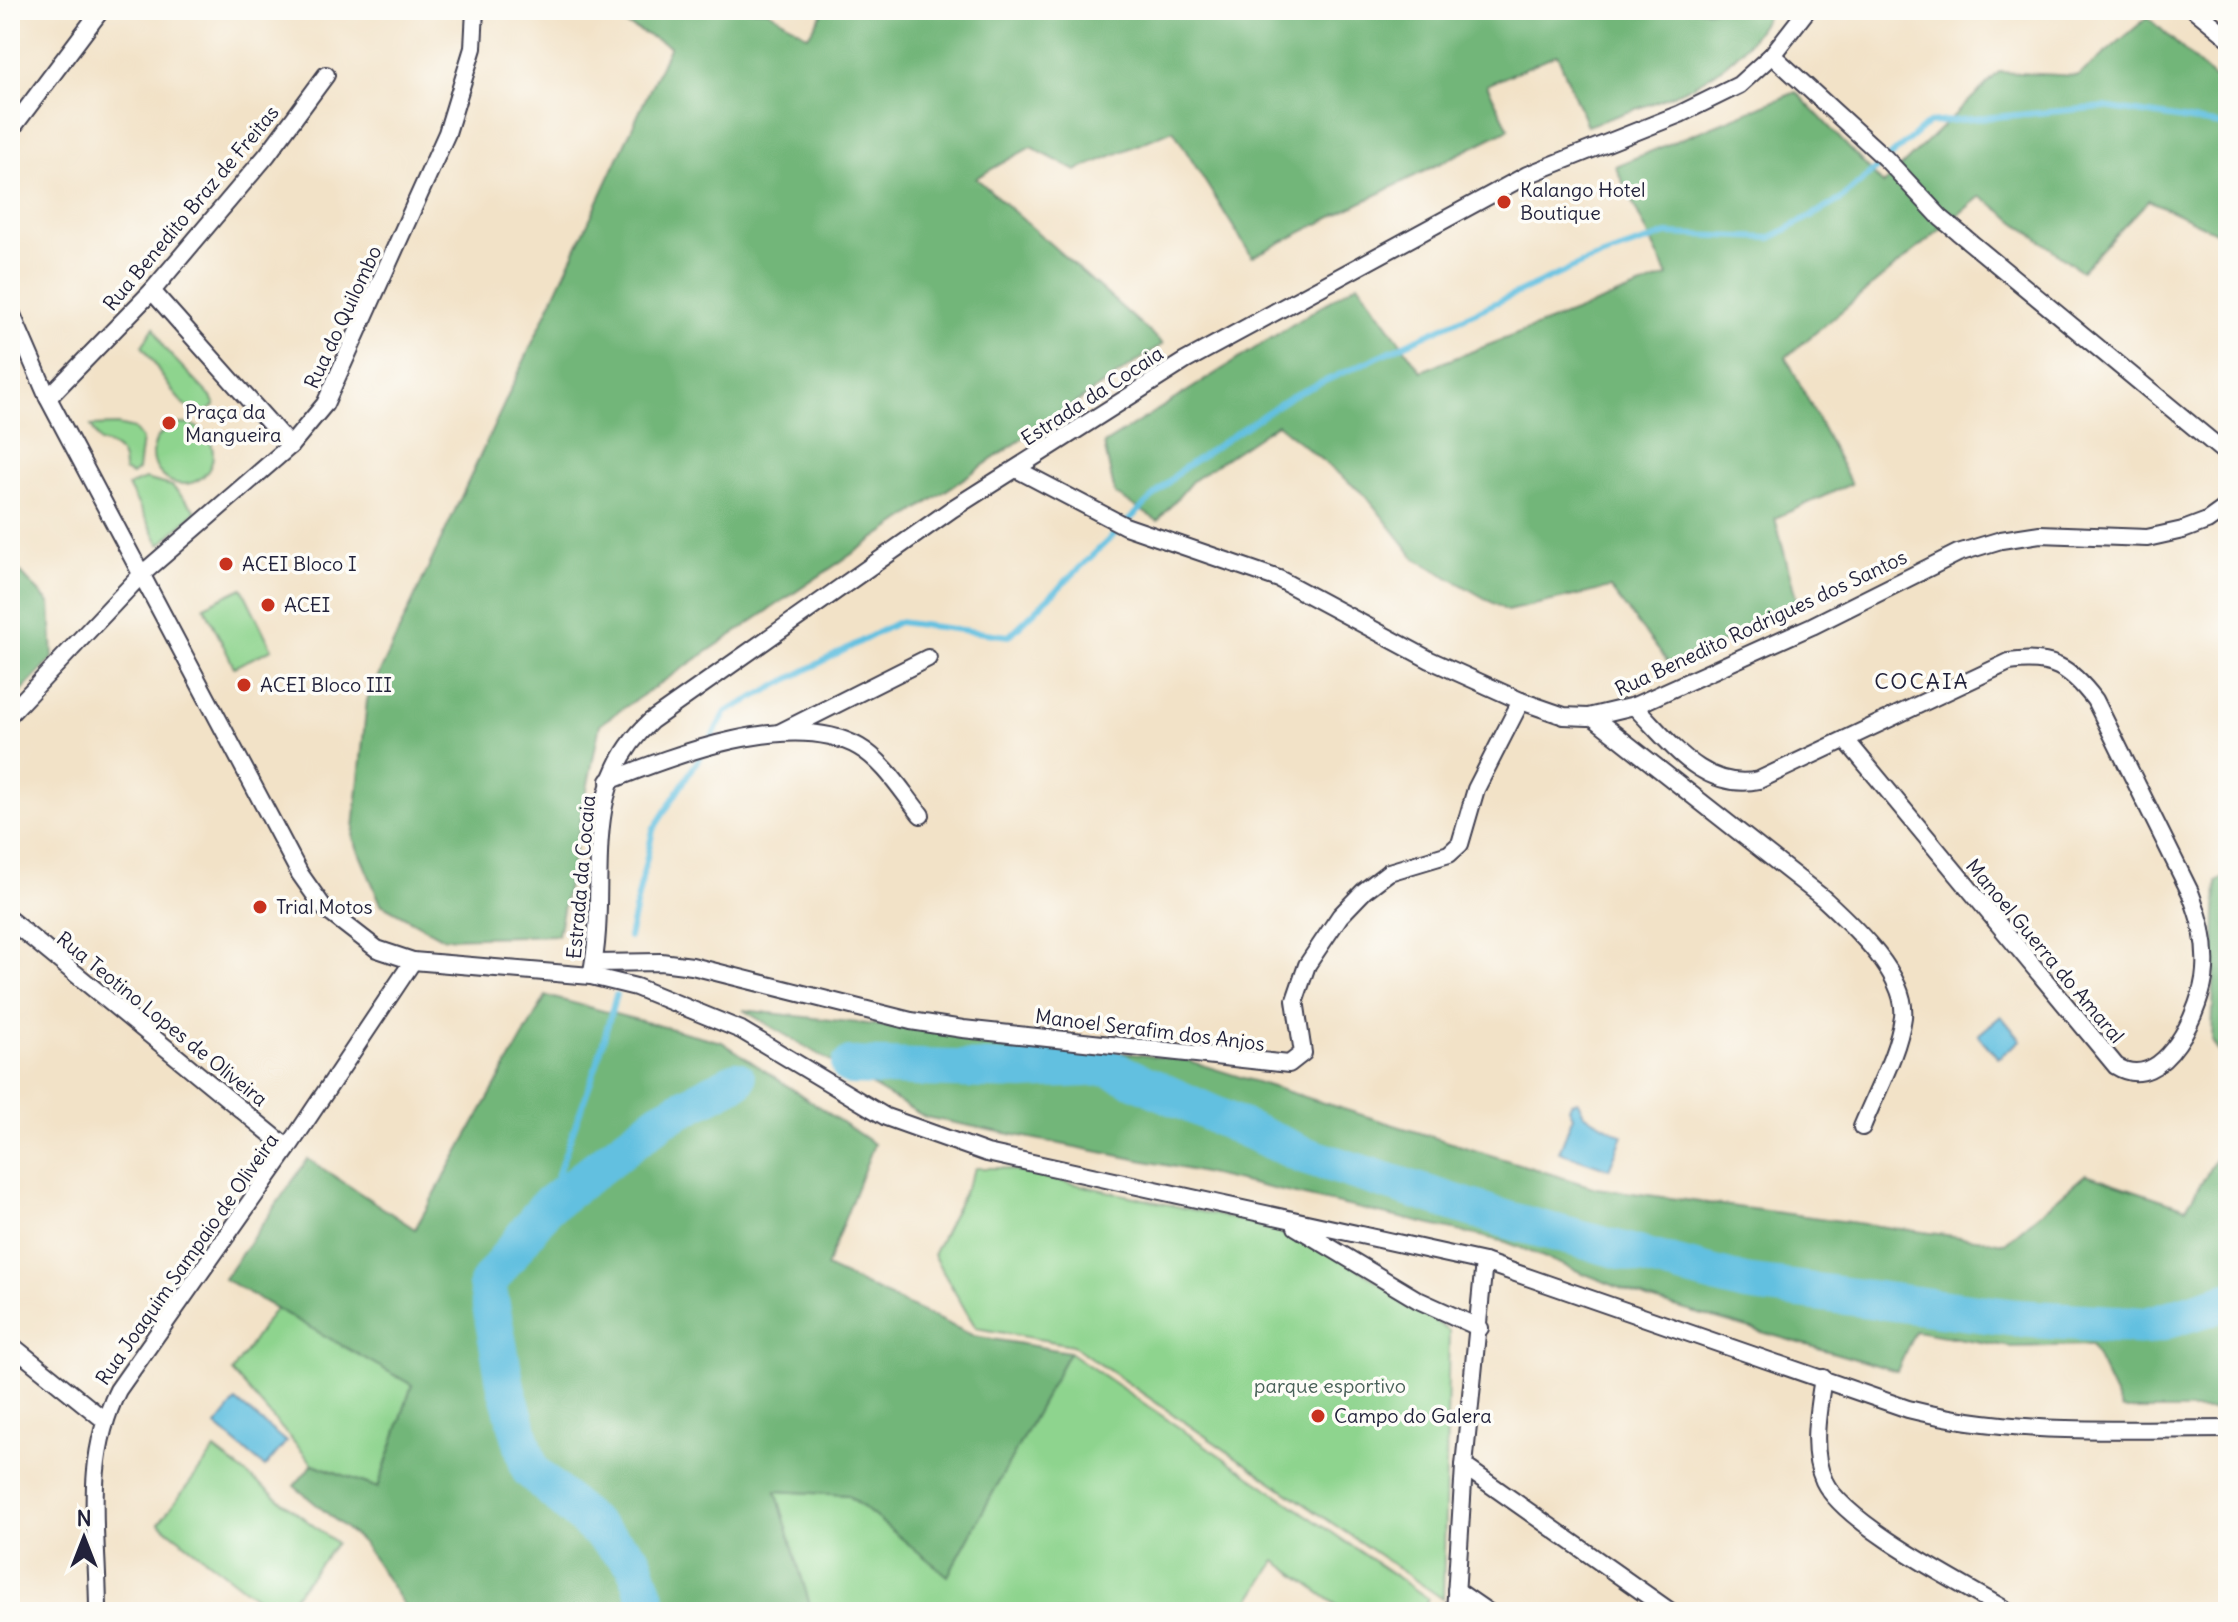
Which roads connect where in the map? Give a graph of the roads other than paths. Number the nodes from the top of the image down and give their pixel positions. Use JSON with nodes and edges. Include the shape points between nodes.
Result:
{"nodes":[{"id":1,"x":101,"y":10,"type":"edge"},
{"id":2,"x":475,"y":10,"type":"edge"},
{"id":3,"x":1807,"y":10,"type":"edge"},
{"id":4,"x":2195,"y":10,"type":"edge"},
{"id":5,"x":2228,"y":37,"type":"edge"},
{"id":6,"x":1772,"y":55,"type":"junction"},
{"id":7,"x":326,"y":75,"type":"dead end"},
{"id":8,"x":10,"y":131,"type":"edge"},
{"id":9,"x":152,"y":291,"type":"junction"},
{"id":10,"x":10,"y":310,"type":"edge"},
{"id":11,"x":48,"y":398,"type":"junction"},
{"id":12,"x":290,"y":446,"type":"junction"},
{"id":13,"x":2228,"y":455,"type":"edge"},
{"id":14,"x":1016,"y":469,"type":"junction"},
{"id":15,"x":2228,"y":506,"type":"edge"},
{"id":16,"x":141,"y":575,"type":"junction"},
{"id":17,"x":928,"y":658,"type":"dead end"},
{"id":18,"x":1521,"y":701,"type":"junction"},
{"id":19,"x":1634,"y":706,"type":"junction"},
{"id":20,"x":10,"y":714,"type":"edge"},
{"id":21,"x":1593,"y":717,"type":"junction"},
{"id":22,"x":774,"y":735,"type":"junction"},
{"id":23,"x":1846,"y":740,"type":"junction"},
{"id":24,"x":609,"y":781,"type":"junction"},
{"id":25,"x":921,"y":815,"type":"dead end"},
{"id":26,"x":10,"y":920,"type":"edge"},
{"id":27,"x":413,"y":961,"type":"junction"},
{"id":28,"x":593,"y":970,"type":"junction"},
{"id":29,"x":1862,"y":1127,"type":"dead end"},
{"id":30,"x":288,"y":1148,"type":"junction"},
{"id":31,"x":1284,"y":1221,"type":"junction"},
{"id":32,"x":1484,"y":1262,"type":"junction"},
{"id":33,"x":1480,"y":1328,"type":"junction"},
{"id":34,"x":10,"y":1344,"type":"edge"},
{"id":35,"x":1823,"y":1378,"type":"junction"},
{"id":36,"x":103,"y":1419,"type":"junction"},
{"id":37,"x":2228,"y":1429,"type":"edge"},
{"id":38,"x":1464,"y":1466,"type":"junction"},
{"id":39,"x":1456,"y":1590,"type":"junction"},
{"id":40,"x":98,"y":1612,"type":"edge"},
{"id":41,"x":1455,"y":1612,"type":"edge"},
{"id":42,"x":1488,"y":1612,"type":"edge"},
{"id":43,"x":1671,"y":1612,"type":"edge"},
{"id":44,"x":2009,"y":1612,"type":"edge"}],
"edges":[{"from":1,"to":8,"type":"street"},
{"from":2,"to":12,"type":"street","name":"Rua do Quilombo","via":[[473,48],[447,133],[342,372],[308,429]]},
{"from":3,"to":6,"type":"street","name":"Estrada da Cocaia"},
{"from":4,"to":5,"type":"street"},
{"from":6,"to":13,"type":"street","via":[[1886,159],[1941,218]]},
{"from":6,"to":14,"type":"street","name":"Estrada da Cocaia","via":[[1739,85],[1527,175],[1198,353]]},
{"from":7,"to":9,"type":"street","name":"Rua Benedito Braz de Freitas","via":[[267,155]]},
{"from":9,"to":11,"type":"street","name":"Rua Benedito Braz de Freitas"},
{"from":9,"to":12,"type":"street"},
{"from":10,"to":11,"type":"street"},
{"from":11,"to":16,"type":"street"},
{"from":12,"to":16,"type":"street","name":"Rua do Quilombo"},
{"from":14,"to":18,"type":"street","name":"Rua Benedito Rodrigues dos Santos","via":[[1125,526],[1279,579],[1430,660]]},
{"from":14,"to":24,"type":"street","name":"Estrada da Cocaia","via":[[651,721],[624,747]]},
{"from":15,"to":19,"type":"street","name":"Rua Benedito Rodrigues dos Santos","via":[[2195,526],[2147,538],[2040,534],[1958,553]]},
{"from":16,"to":20,"type":"street","name":"Rua do Quilombo"},
{"from":16,"to":27,"type":"street","via":[[300,874],[324,908],[351,930],[377,949]]},
{"from":17,"to":22,"type":"street"},
{"from":18,"to":21,"type":"street","name":"Rua Benedito Rodrigues dos Santos","via":[[1564,716]]},
{"from":18,"to":28,"type":"street","name":"Manoel Serafim dos Anjos","via":[[1476,789],[1460,844],[1449,854],[1389,872],[1364,891],[1307,965],[1295,1000],[1303,1053],[1289,1064],[911,1021],[692,966],[661,962]]},
{"from":19,"to":21,"type":"street","name":"Rua Benedito Rodrigues dos Santos"},
{"from":19,"to":23,"type":"street","name":"Manoel Guerra do Amaral","via":[[1696,767],[1728,782],[1759,780]]},
{"from":21,"to":29,"type":"street","via":[[1823,898],[1854,927],[1890,974],[1903,1015]]},
{"from":22,"to":24,"type":"street","via":[[707,746]]},
{"from":22,"to":25,"type":"street","via":[[838,739],[860,747]]},
{"from":23,"to":23,"type":"street","name":"Manoel Guerra do Amaral","via":[[2009,662],[2034,659],[2077,676],[2095,700],[2203,925],[2200,1000],[2187,1029],[2163,1060],[2139,1074],[2116,1066]]},
{"from":24,"to":28,"type":"street","name":"Estrada da Cocaia","via":[[601,825]]},
{"from":26,"to":30,"type":"street","name":"Rua Teotino Lopes de Oliveira"},
{"from":27,"to":28,"type":"street"},
{"from":27,"to":30,"type":"street","name":"Rua Joaquim Sampaio de Oliveira"},
{"from":28,"to":31,"type":"street","via":[[741,1030],[886,1117],[924,1133],[987,1153]]},
{"from":30,"to":36,"type":"street","name":"Rua Joaquim Sampaio de Oliveira","via":[[135,1364]]},
{"from":31,"to":32,"type":"street"},
{"from":31,"to":33,"type":"street","via":[[1418,1300]]},
{"from":32,"to":33,"type":"street"},
{"from":32,"to":35,"type":"street"},
{"from":33,"to":38,"type":"street"},
{"from":34,"to":36,"type":"street"},
{"from":35,"to":37,"type":"street","via":[[1908,1409],[2012,1429]]},
{"from":35,"to":44,"type":"street","via":[[1817,1453],[1824,1480],[1838,1502]]},
{"from":36,"to":40,"type":"street","name":"Rua Joaquim Sampaio de Oliveira","via":[[93,1498]]},
{"from":38,"to":39,"type":"street"},
{"from":38,"to":43,"type":"street"},
{"from":39,"to":41,"type":"street"},
{"from":39,"to":42,"type":"street"}]}
